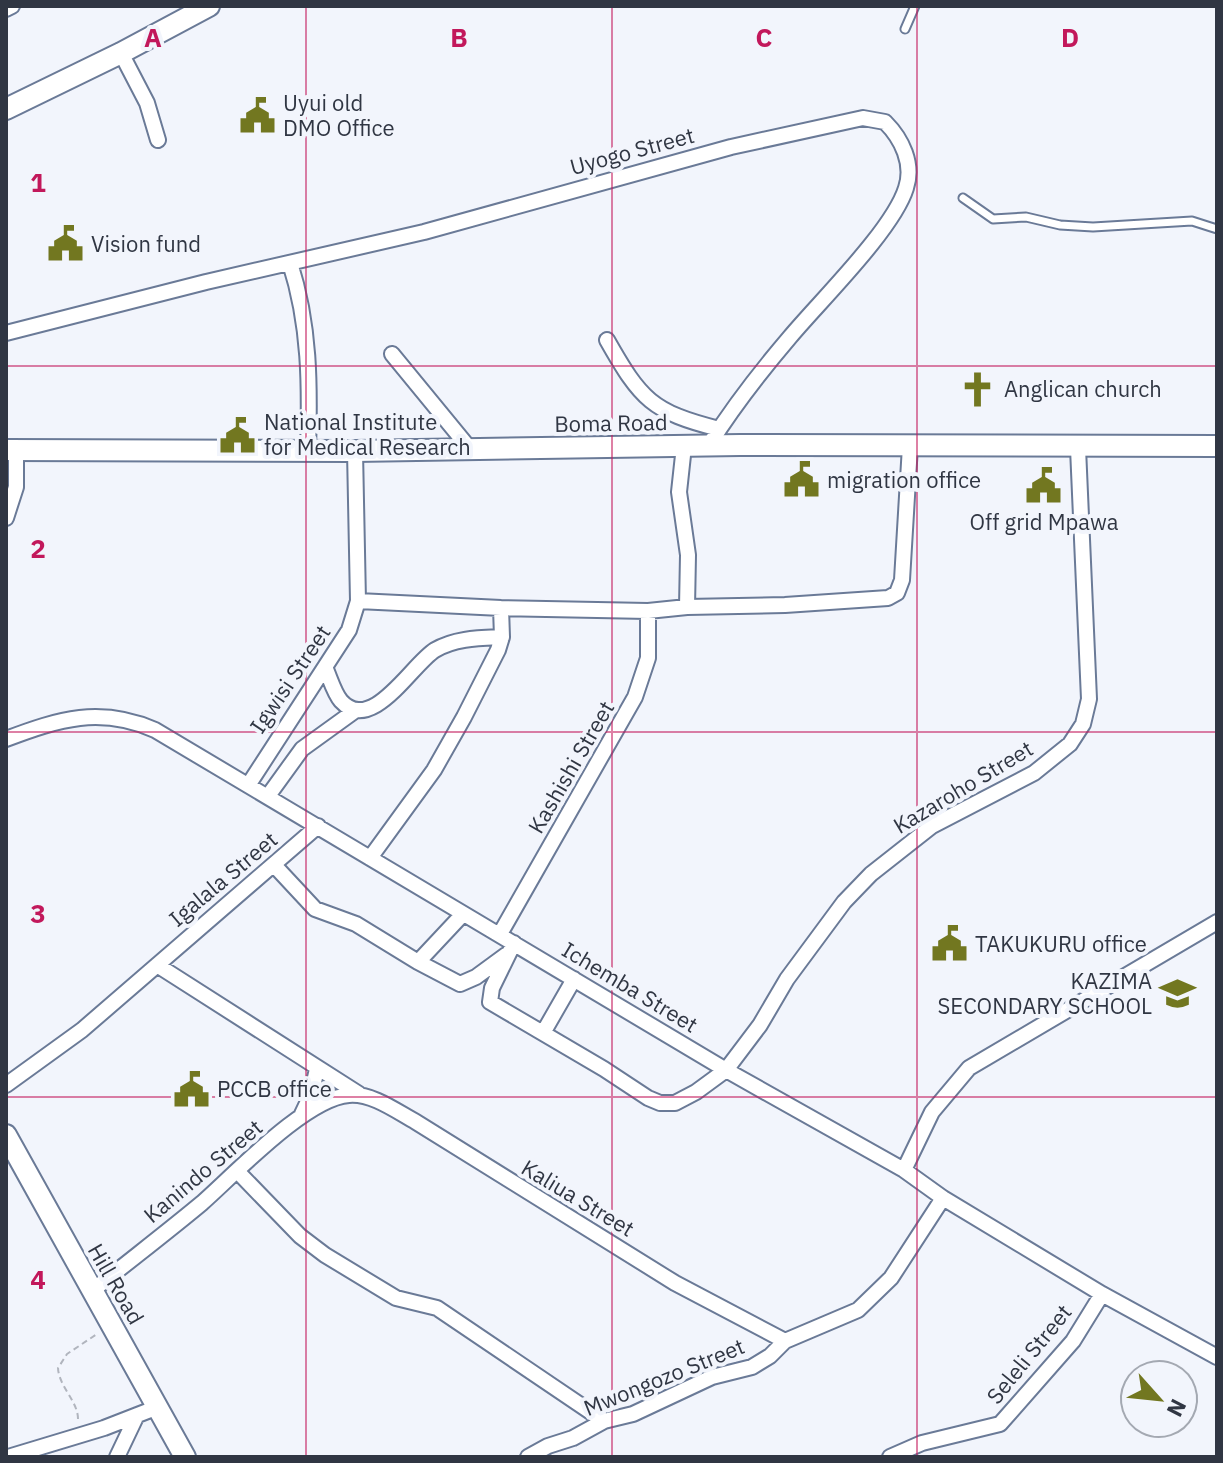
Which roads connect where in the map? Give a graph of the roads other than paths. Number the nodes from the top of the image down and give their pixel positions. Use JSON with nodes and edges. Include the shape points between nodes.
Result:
{"nodes":[{"id":1,"x":12,"y":6,"type":"edge"},
{"id":2,"x":209,"y":6,"type":"edge"},
{"id":3,"x":915,"y":6,"type":"edge"},
{"id":4,"x":6,"y":9,"type":"edge"},
{"id":5,"x":905,"y":29,"type":"dead end"},
{"id":6,"x":121,"y":53,"type":"junction"},
{"id":7,"x":6,"y":109,"type":"edge"},
{"id":8,"x":158,"y":140,"type":"dead end"},
{"id":9,"x":963,"y":198,"type":"dead end"},
{"id":10,"x":1217,"y":229,"type":"edge"},
{"id":11,"x":290,"y":263,"type":"junction"},
{"id":12,"x":6,"y":333,"type":"edge"},
{"id":13,"x":607,"y":340,"type":"dead end"},
{"id":14,"x":392,"y":354,"type":"dead end"},
{"id":15,"x":714,"y":437,"type":"junction"},
{"id":16,"x":684,"y":446,"type":"junction"},
{"id":17,"x":910,"y":446,"type":"junction"},
{"id":18,"x":1217,"y":446,"type":"edge"},
{"id":19,"x":1078,"y":448,"type":"junction"},
{"id":20,"x":470,"y":449,"type":"junction"},
{"id":21,"x":11,"y":450,"type":"edge"},
{"id":22,"x":308,"y":450,"type":"junction"},
{"id":23,"x":355,"y":451,"type":"junction"},
{"id":24,"x":6,"y":518,"type":"edge"},
{"id":25,"x":358,"y":601,"type":"junction"},
{"id":26,"x":687,"y":607,"type":"junction"},
{"id":27,"x":501,"y":608,"type":"junction"},
{"id":28,"x":648,"y":611,"type":"junction"},
{"id":29,"x":502,"y":637,"type":"junction"},
{"id":30,"x":325,"y":667,"type":"junction"},
{"id":31,"x":337,"y":694,"type":"junction"},
{"id":32,"x":356,"y":710,"type":"junction"},
{"id":33,"x":328,"y":729,"type":"junction"},
{"id":34,"x":6,"y":739,"type":"edge"},
{"id":35,"x":249,"y":784,"type":"junction"},
{"id":36,"x":268,"y":796,"type":"junction"},
{"id":37,"x":318,"y":826,"type":"junction"},
{"id":38,"x":370,"y":858,"type":"junction"},
{"id":39,"x":274,"y":865,"type":"junction"},
{"id":40,"x":463,"y":914,"type":"junction"},
{"id":41,"x":1217,"y":922,"type":"edge"},
{"id":42,"x":500,"y":934,"type":"junction"},
{"id":43,"x":512,"y":948,"type":"junction"},
{"id":44,"x":418,"y":962,"type":"junction"},
{"id":45,"x":157,"y":965,"type":"junction"},
{"id":46,"x":574,"y":979,"type":"junction"},
{"id":47,"x":543,"y":1033,"type":"junction"},
{"id":48,"x":317,"y":1069,"type":"junction"},
{"id":49,"x":726,"y":1070,"type":"junction"},
{"id":50,"x":6,"y":1085,"type":"edge"},
{"id":51,"x":355,"y":1096,"type":"junction"},
{"id":52,"x":300,"y":1118,"type":"junction"},
{"id":53,"x":6,"y":1135,"type":"edge"},
{"id":54,"x":904,"y":1170,"type":"junction"},
{"id":55,"x":238,"y":1172,"type":"junction"},
{"id":56,"x":943,"y":1198,"type":"junction"},
{"id":57,"x":92,"y":1291,"type":"junction"},
{"id":58,"x":1102,"y":1294,"type":"junction"},
{"id":59,"x":785,"y":1341,"type":"junction"},
{"id":60,"x":1217,"y":1357,"type":"edge"},
{"id":61,"x":158,"y":1407,"type":"junction"},
{"id":62,"x":137,"y":1415,"type":"junction"},
{"id":63,"x":604,"y":1421,"type":"junction"},
{"id":64,"x":47,"y":1452,"type":"edge"},
{"id":65,"x":8,"y":1457,"type":"edge"},
{"id":66,"x":117,"y":1457,"type":"edge"},
{"id":67,"x":185,"y":1457,"type":"edge"},
{"id":68,"x":528,"y":1457,"type":"edge"},
{"id":69,"x":890,"y":1457,"type":"edge"}],
"edges":[{"from":1,"to":4,"type":"street"},
{"from":2,"to":6,"type":"main road"},
{"from":3,"to":5,"type":"lane"},
{"from":6,"to":7,"type":"main road"},
{"from":6,"to":8,"type":"street","via":[[147,103]]},
{"from":9,"to":10,"type":"lane","via":[[993,219],[1026,217],[1093,227],[1192,221]]},
{"from":11,"to":12,"type":"street","name":"Uyogo Street"},
{"from":11,"to":15,"type":"street","name":"Uyogo Street","via":[[424,232],[731,147],[863,118],[885,122],[910,168],[906,190],[885,225],[770,361]]},
{"from":11,"to":22,"type":"street","via":[[308,349]]},
{"from":13,"to":15,"type":"street","via":[[651,403]]},
{"from":14,"to":20,"type":"street"},
{"from":15,"to":16,"type":"main road","name":"Boma Road"},
{"from":15,"to":17,"type":"main road","name":"Boma Road"},
{"from":16,"to":20,"type":"main road","name":"Boma Road"},
{"from":16,"to":26,"type":"street","via":[[680,506],[688,555]]},
{"from":17,"to":19,"type":"main road","name":"Boma Road"},
{"from":17,"to":26,"type":"street","via":[[897,593],[828,603]]},
{"from":18,"to":19,"type":"main road","name":"Boma Road"},
{"from":19,"to":49,"type":"street","name":"Kazaroho Street","via":[[1089,699],[1083,724],[1070,744],[1034,773],[932,826],[871,874],[787,979]]},
{"from":20,"to":23,"type":"main road","name":"Boma Road"},
{"from":21,"to":22,"type":"main road","name":"Boma Road"},
{"from":21,"to":24,"type":"street","via":[[16,487]]},
{"from":22,"to":23,"type":"main road","name":"Boma Road"},
{"from":23,"to":25,"type":"street","name":"Igwisi Street"},
{"from":25,"to":27,"type":"street"},
{"from":25,"to":30,"type":"street","name":"Igwisi Street","via":[[349,630]]},
{"from":26,"to":28,"type":"street"},
{"from":27,"to":28,"type":"street"},
{"from":27,"to":29,"type":"street"},
{"from":28,"to":42,"type":"street","name":"Kashishi Street","via":[[648,658],[635,697]]},
{"from":29,"to":32,"type":"street","via":[[447,643],[421,661],[385,700]]},
{"from":29,"to":38,"type":"street","via":[[434,770]]},
{"from":30,"to":31,"type":"street"},
{"from":30,"to":35,"type":"street","name":"Igwisi Street"},
{"from":31,"to":32,"type":"street"},
{"from":31,"to":33,"type":"street"},
{"from":32,"to":33,"type":"street"},
{"from":33,"to":36,"type":"street","via":[[295,756]]},
{"from":34,"to":35,"type":"street","name":"Ichemba Street","via":[[64,720],[111,716],[155,730]]},
{"from":35,"to":36,"type":"street","name":"Ichemba Street"},
{"from":36,"to":37,"type":"street","name":"Ichemba Street"},
{"from":37,"to":38,"type":"street","name":"Ichemba Street"},
{"from":37,"to":39,"type":"street","name":"Igalala Street"},
{"from":38,"to":40,"type":"street","name":"Ichemba Street"},
{"from":39,"to":44,"type":"street","via":[[315,909],[356,924]]},
{"from":39,"to":45,"type":"street","name":"Igalala Street"},
{"from":40,"to":42,"type":"street","name":"Ichemba Street"},
{"from":40,"to":44,"type":"street"},
{"from":41,"to":54,"type":"street","via":[[969,1068],[932,1112]]},
{"from":42,"to":43,"type":"street","name":"Ichemba Street"},
{"from":43,"to":44,"type":"street","via":[[464,983]]},
{"from":43,"to":46,"type":"street","name":"Ichemba Street"},
{"from":43,"to":47,"type":"street","name":"Kazaroho Street","via":[[489,999]]},
{"from":45,"to":48,"type":"street"},
{"from":45,"to":50,"type":"street","name":"Igalala Street","via":[[82,1030]]},
{"from":46,"to":47,"type":"street"},
{"from":46,"to":49,"type":"street","name":"Ichemba Street"},
{"from":47,"to":49,"type":"street","name":"Kazaroho Street","via":[[660,1103],[675,1103]]},
{"from":48,"to":51,"type":"street"},
{"from":48,"to":52,"type":"street"},
{"from":49,"to":54,"type":"street","name":"Ichemba Street"},
{"from":51,"to":52,"type":"street","name":"Kanindo Street","via":[[319,1105]]},
{"from":51,"to":59,"type":"street","name":"Kaliua Street","via":[[416,1122],[675,1283]]},
{"from":52,"to":55,"type":"street","name":"Kanindo Street"},
{"from":53,"to":57,"type":"main road","name":"Hill Road"},
{"from":54,"to":56,"type":"street","name":"Ichemba Street"},
{"from":55,"to":57,"type":"street","name":"Kanindo Street"},
{"from":55,"to":63,"type":"street","via":[[325,1255],[396,1298],[437,1308]]},
{"from":56,"to":58,"type":"street","name":"Ichemba Street"},
{"from":56,"to":59,"type":"street","name":"Mwongozo Street","via":[[875,1296],[845,1318]]},
{"from":57,"to":61,"type":"main road","name":"Hill Road"},
{"from":58,"to":60,"type":"street","name":"Ichemba Street"},
{"from":58,"to":69,"type":"street","name":"Seleli Street","via":[[1073,1341],[1000,1424],[922,1443]]},
{"from":59,"to":63,"type":"street","name":"Mwongozo Street","via":[[752,1367],[712,1377],[633,1414]]},
{"from":61,"to":62,"type":"street"},
{"from":61,"to":67,"type":"main road","name":"Hill Road"},
{"from":62,"to":64,"type":"street","via":[[68,1439]]},
{"from":62,"to":66,"type":"street"},
{"from":63,"to":68,"type":"street","name":"Mwongozo Street"},
{"from":64,"to":65,"type":"street"}]}
